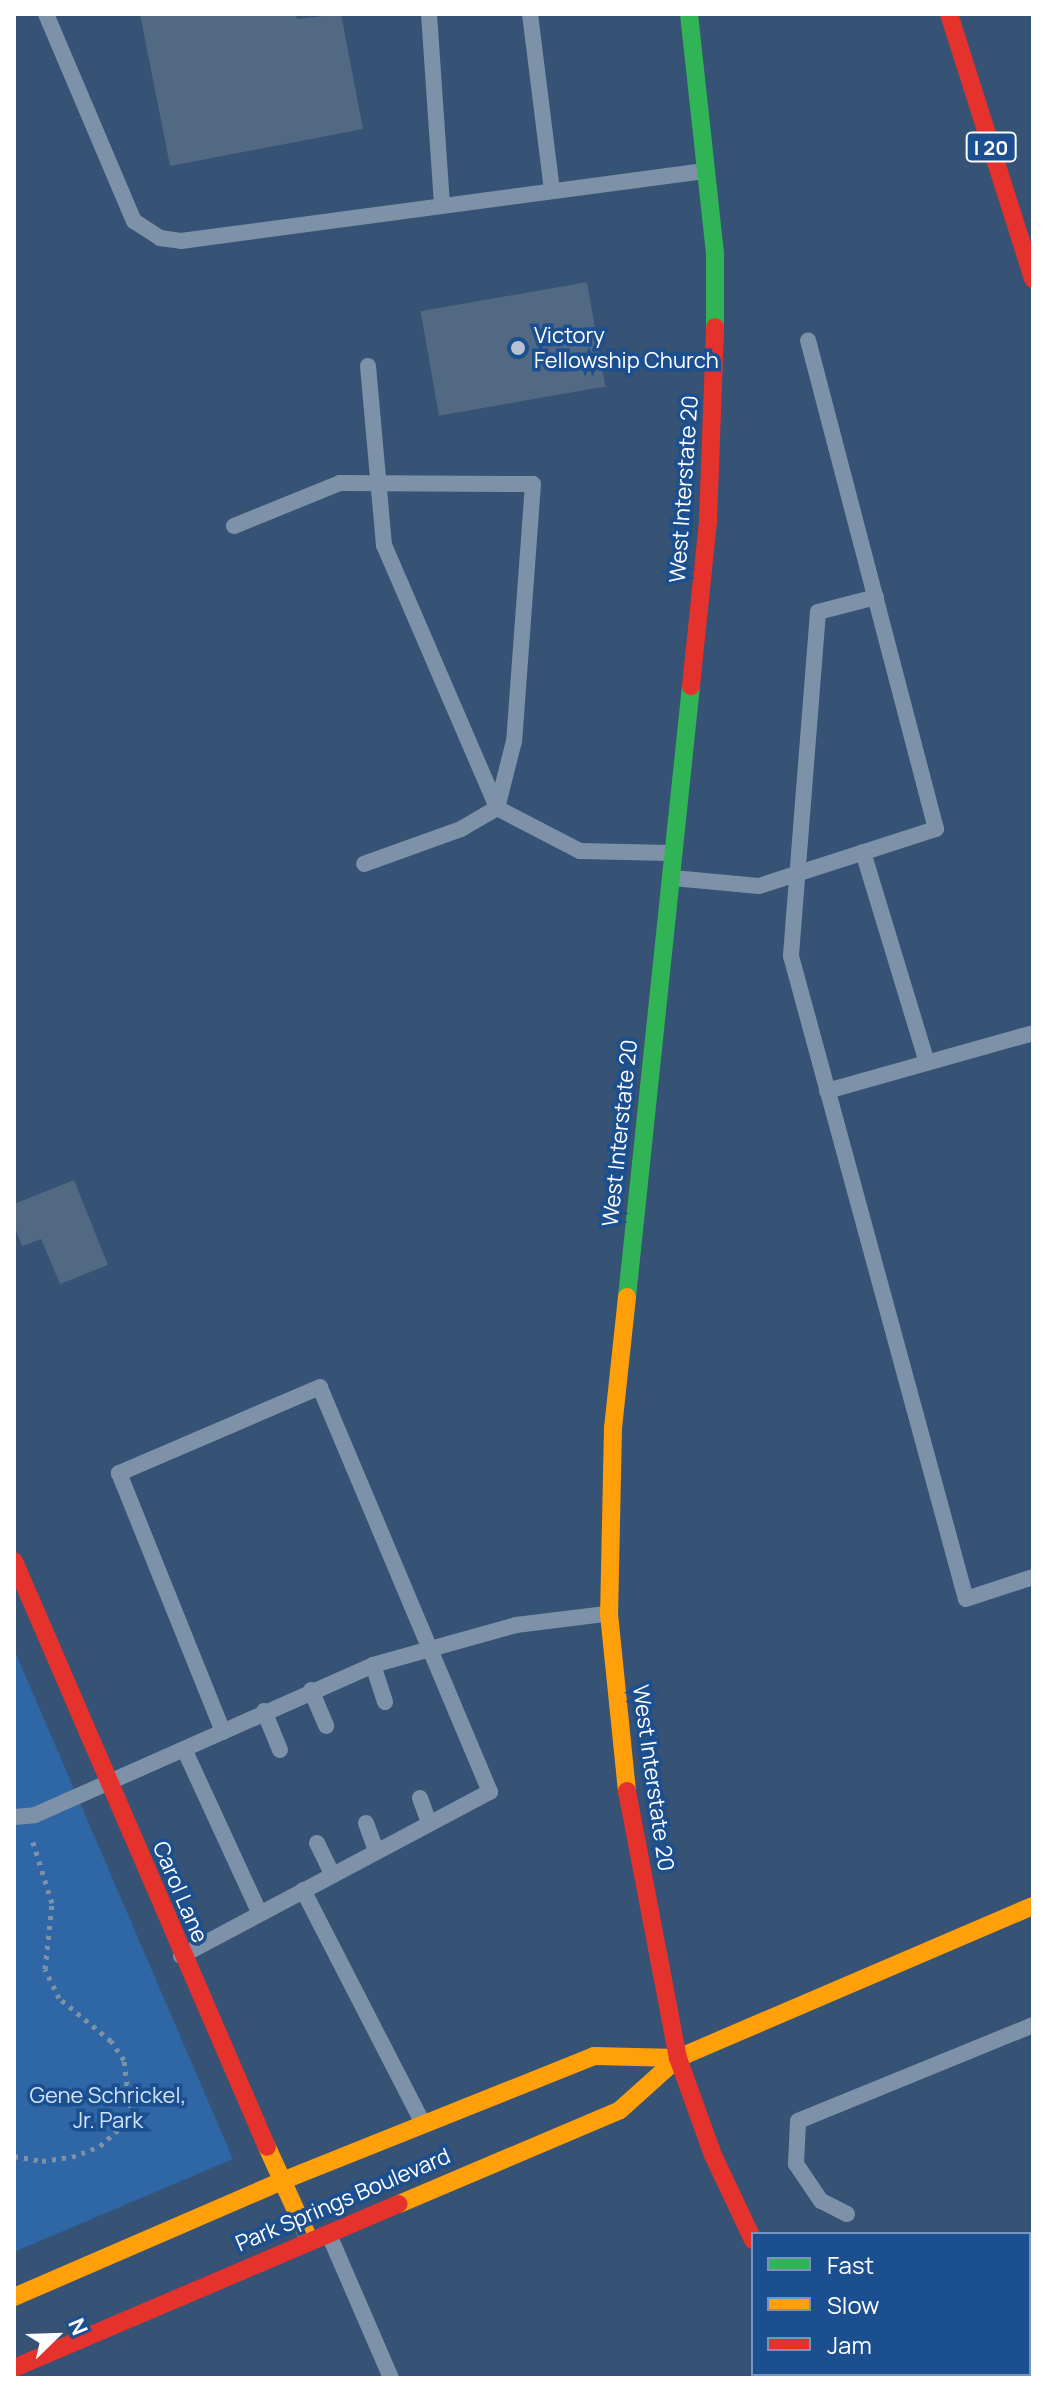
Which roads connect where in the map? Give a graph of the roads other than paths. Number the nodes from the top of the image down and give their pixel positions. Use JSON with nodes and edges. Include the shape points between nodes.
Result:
{"nodes":[{"id":1,"x":46,"y":14,"type":"edge"},
{"id":2,"x":429,"y":14,"type":"edge"},
{"id":3,"x":530,"y":14,"type":"edge"},
{"id":4,"x":689,"y":14,"type":"edge"},
{"id":5,"x":949,"y":14,"type":"edge"},
{"id":6,"x":706,"y":171,"type":"junction"},
{"id":7,"x":552,"y":191,"type":"junction"},
{"id":8,"x":442,"y":206,"type":"junction"},
{"id":9,"x":1033,"y":279,"type":"edge"},
{"id":10,"x":808,"y":340,"type":"dead end"},
{"id":11,"x":368,"y":366,"type":"dead end"},
{"id":12,"x":380,"y":487,"type":"junction"},
{"id":13,"x":234,"y":526,"type":"dead end"},
{"id":14,"x":876,"y":597,"type":"junction"},
{"id":15,"x":497,"y":808,"type":"junction"},
{"id":16,"x":863,"y":852,"type":"junction"},
{"id":17,"x":674,"y":853,"type":"junction"},
{"id":18,"x":364,"y":864,"type":"dead end"},
{"id":19,"x":797,"y":874,"type":"junction"},
{"id":20,"x":671,"y":877,"type":"junction"},
{"id":21,"x":1033,"y":1033,"type":"edge"},
{"id":22,"x":927,"y":1063,"type":"junction"},
{"id":23,"x":827,"y":1091,"type":"junction"},
{"id":24,"x":14,"y":1561,"type":"edge"},
{"id":25,"x":1033,"y":1577,"type":"edge"},
{"id":26,"x":21,"y":1595,"type":"edge"},
{"id":27,"x":609,"y":1614,"type":"junction"},
{"id":28,"x":433,"y":1646,"type":"junction"},
{"id":29,"x":373,"y":1665,"type":"junction"},
{"id":30,"x":311,"y":1690,"type":"junction"},
{"id":31,"x":385,"y":1702,"type":"dead end"},
{"id":32,"x":264,"y":1711,"type":"junction"},
{"id":33,"x":326,"y":1726,"type":"dead end"},
{"id":34,"x":223,"y":1732,"type":"junction"},
{"id":35,"x":280,"y":1750,"type":"dead end"},
{"id":36,"x":185,"y":1751,"type":"junction"},
{"id":37,"x":109,"y":1782,"type":"junction"},
{"id":38,"x":420,"y":1798,"type":"dead end"},
{"id":39,"x":19,"y":1817,"type":"edge"},
{"id":40,"x":366,"y":1823,"type":"dead end"},
{"id":41,"x":429,"y":1823,"type":"junction"},
{"id":42,"x":317,"y":1843,"type":"dead end"},
{"id":43,"x":376,"y":1851,"type":"junction"},
{"id":44,"x":332,"y":1874,"type":"junction"},
{"id":45,"x":303,"y":1890,"type":"junction"},
{"id":46,"x":1033,"y":1906,"type":"edge"},
{"id":47,"x":260,"y":1914,"type":"junction"},
{"id":48,"x":181,"y":1956,"type":"junction"},
{"id":49,"x":1033,"y":2025,"type":"edge"},
{"id":50,"x":678,"y":2058,"type":"junction"},
{"id":51,"x":424,"y":2126,"type":"junction"},
{"id":52,"x":282,"y":2181,"type":"junction"},
{"id":53,"x":847,"y":2214,"type":"dead end"},
{"id":54,"x":328,"y":2232,"type":"junction"},
{"id":55,"x":751,"y":2236,"type":"edge"},
{"id":56,"x":309,"y":2239,"type":"junction"},
{"id":57,"x":14,"y":2297,"type":"edge"},
{"id":58,"x":14,"y":2368,"type":"edge"},
{"id":59,"x":391,"y":2378,"type":"edge"}],
"edges":[{"from":1,"to":8,"type":"lane","via":[[134,221],[160,238],[181,241]]},
{"from":2,"to":8,"type":"lane"},
{"from":3,"to":7,"type":"lane"},
{"from":4,"to":6,"type":"main road","name":"West Interstate 20"},
{"from":5,"to":9,"type":"main road","number":"I 20"},
{"from":6,"to":7,"type":"lane"},
{"from":6,"to":17,"type":"main road","name":"West Interstate 20","via":[[715,255],[715,413]]},
{"from":7,"to":8,"type":"lane"},
{"from":10,"to":14,"type":"lane"},
{"from":11,"to":12,"type":"lane"},
{"from":12,"to":13,"type":"lane","via":[[340,483]]},
{"from":12,"to":15,"type":"lane","via":[[384,545]]},
{"from":12,"to":15,"type":"lane","via":[[533,484],[514,741]]},
{"from":14,"to":16,"type":"lane","via":[[936,829]]},
{"from":14,"to":19,"type":"lane","via":[[818,612]]},
{"from":15,"to":17,"type":"lane","via":[[580,851]]},
{"from":15,"to":18,"type":"lane","via":[[461,829]]},
{"from":16,"to":19,"type":"lane"},
{"from":16,"to":22,"type":"lane"},
{"from":17,"to":20,"type":"main road","name":"West Interstate 20"},
{"from":19,"to":20,"type":"lane","via":[[759,886]]},
{"from":19,"to":23,"type":"lane","via":[[791,956]]},
{"from":20,"to":27,"type":"main road","name":"West Interstate 20","via":[[613,1427]]},
{"from":21,"to":22,"type":"lane"},
{"from":22,"to":23,"type":"lane"},
{"from":23,"to":25,"type":"lane","via":[[966,1599]]},
{"from":24,"to":26,"type":"main road","name":"Carol Lane"},
{"from":26,"to":37,"type":"main road","name":"Carol Lane"},
{"from":27,"to":28,"type":"lane","via":[[516,1625]]},
{"from":27,"to":50,"type":"main road","name":"West Interstate 20","via":[[629,1813]]},
{"from":28,"to":29,"type":"lane"},
{"from":28,"to":34,"type":"lane","via":[[320,1387],[119,1473]]},
{"from":28,"to":41,"type":"lane","via":[[490,1792]]},
{"from":29,"to":30,"type":"lane"},
{"from":29,"to":31,"type":"lane"},
{"from":30,"to":32,"type":"lane"},
{"from":30,"to":33,"type":"lane"},
{"from":32,"to":34,"type":"lane"},
{"from":32,"to":35,"type":"lane"},
{"from":34,"to":36,"type":"lane"},
{"from":36,"to":37,"type":"lane"},
{"from":36,"to":47,"type":"lane"},
{"from":37,"to":39,"type":"lane"},
{"from":37,"to":48,"type":"main road","name":"Carol Lane"},
{"from":38,"to":41,"type":"lane"},
{"from":40,"to":43,"type":"lane"},
{"from":41,"to":43,"type":"lane"},
{"from":42,"to":44,"type":"lane"},
{"from":43,"to":44,"type":"lane"},
{"from":44,"to":45,"type":"lane"},
{"from":45,"to":47,"type":"lane"},
{"from":45,"to":51,"type":"lane"},
{"from":46,"to":50,"type":"main road","name":"Park Springs Boulevard"},
{"from":47,"to":48,"type":"lane"},
{"from":48,"to":52,"type":"main road","name":"Carol Lane"},
{"from":49,"to":53,"type":"lane","via":[[798,2121],[796,2164],[821,2201]]},
{"from":50,"to":51,"type":"main road","name":"Park Springs Boulevard","via":[[594,2056]]},
{"from":50,"to":54,"type":"main road","name":"Park Springs Boulevard","via":[[620,2110]]},
{"from":50,"to":55,"type":"main road","name":"West Interstate 20","via":[[713,2155]]},
{"from":51,"to":52,"type":"main road","name":"Park Springs Boulevard"},
{"from":52,"to":56,"type":"main road","name":"Carol Lane"},
{"from":52,"to":57,"type":"main road","name":"Park Springs Boulevard"},
{"from":54,"to":56,"type":"main road","name":"Park Springs Boulevard"},
{"from":54,"to":59,"type":"lane"},
{"from":56,"to":58,"type":"main road","name":"Park Springs Boulevard"}]}
